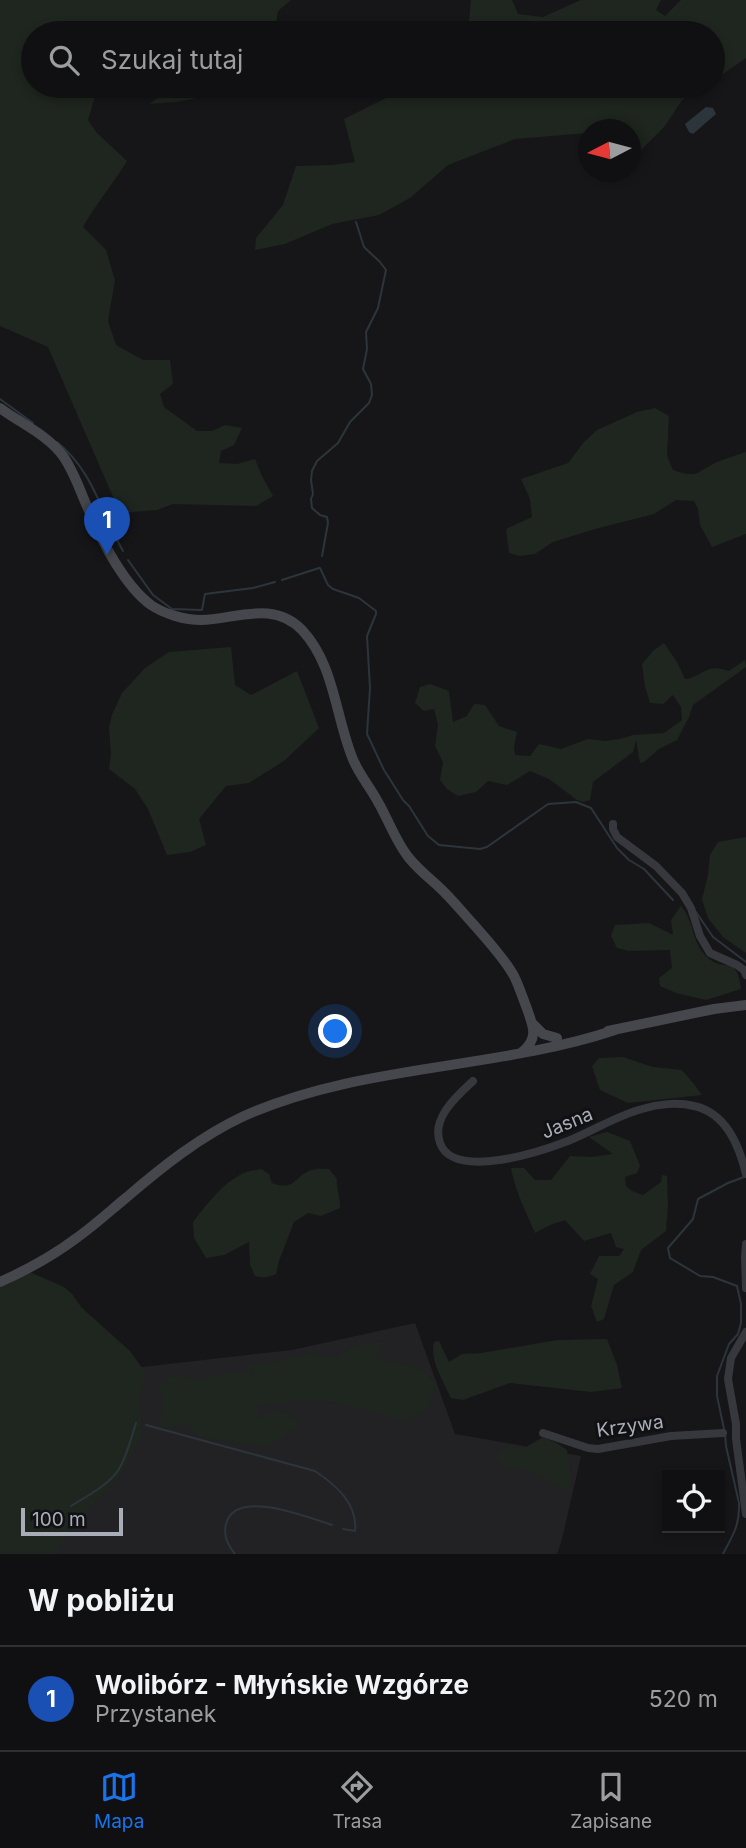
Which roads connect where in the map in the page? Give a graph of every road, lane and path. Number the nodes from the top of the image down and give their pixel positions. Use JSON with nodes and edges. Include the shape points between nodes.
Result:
{"nodes":[{"id":1,"x":0,"y":408,"type":"edge"},
{"id":2,"x":613,"y":824,"type":"dead end"},
{"id":3,"x":746,"y":975,"type":"edge"},
{"id":4,"x":523,"y":1000,"type":"junction"},
{"id":5,"x":746,"y":1005,"type":"edge"},
{"id":6,"x":532,"y":1024,"type":"junction"},
{"id":7,"x":615,"y":1030,"type":"junction"},
{"id":8,"x":556,"y":1038,"type":"junction"},
{"id":9,"x":524,"y":1044,"type":"junction"},
{"id":10,"x":473,"y":1080,"type":"dead end"},
{"id":11,"x":746,"y":1173,"type":"edge"},
{"id":12,"x":746,"y":1244,"type":"edge"},
{"id":13,"x":0,"y":1282,"type":"edge"},
{"id":14,"x":746,"y":1288,"type":"edge"},
{"id":15,"x":746,"y":1332,"type":"edge"},
{"id":16,"x":543,"y":1433,"type":"dead end"},
{"id":17,"x":723,"y":1433,"type":"dead end"},
{"id":18,"x":746,"y":1514,"type":"edge"}],
"edges":[{"from":1,"to":4,"type":"main road","via":[[60,452],[115,561],[152,605],[199,620],[267,613],[289,620],[303,632],[321,658],[352,758],[402,849],[499,955],[515,977]]},
{"from":2,"to":3,"type":"street","via":[[617,836],[682,893],[710,953],[737,965]]},
{"from":4,"to":6,"type":"main road"},
{"from":4,"to":9,"type":"main road"},
{"from":5,"to":7,"type":"main road"},
{"from":6,"to":8,"type":"main road"},
{"from":6,"to":9,"type":"main road","via":[[533,1037]]},
{"from":7,"to":8,"type":"main road"},
{"from":7,"to":9,"type":"main road","via":[[543,1048]]},
{"from":8,"to":9,"type":"main road"},
{"from":9,"to":13,"type":"main road","via":[[265,1107],[222,1127],[79,1236]]},
{"from":10,"to":11,"type":"street","name":"Jasna","via":[[447,1108],[439,1127],[442,1147],[458,1160],[495,1161],[533,1153],[639,1110],[685,1104],[720,1119],[739,1149]]},
{"from":12,"to":14,"type":"street"},
{"from":15,"to":18,"type":"street","via":[[731,1358],[728,1379]]},
{"from":16,"to":17,"type":"street","name":"Krzywa","via":[[598,1449],[671,1436]]}]}
